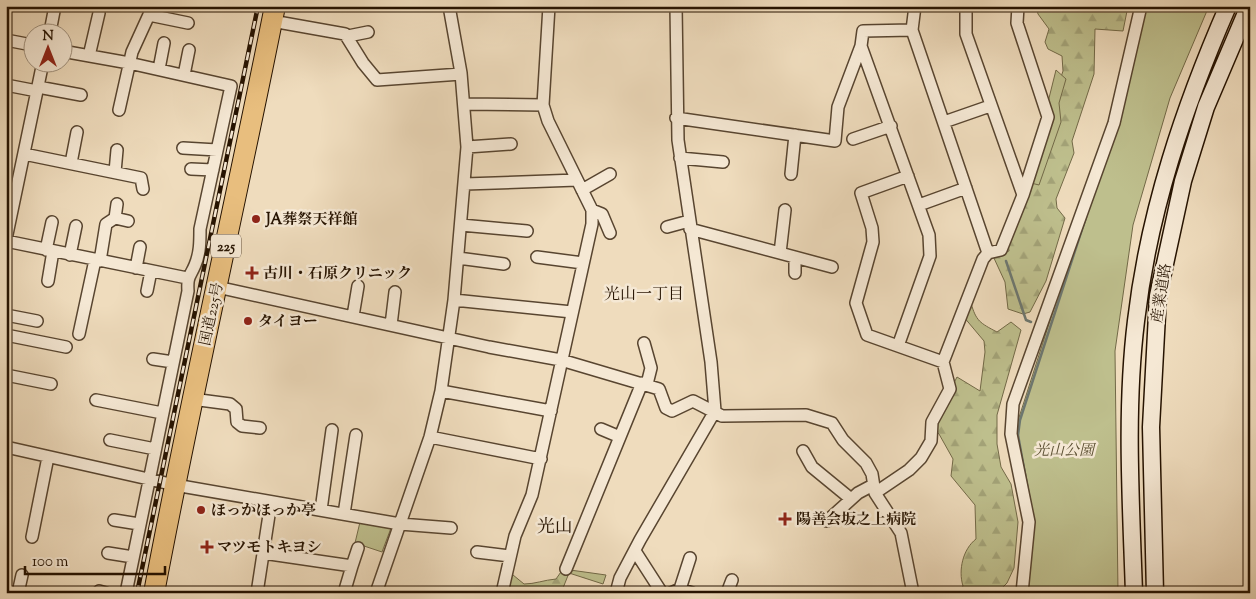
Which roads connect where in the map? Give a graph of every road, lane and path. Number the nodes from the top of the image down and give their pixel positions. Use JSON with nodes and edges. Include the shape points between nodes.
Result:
{"nodes":[{"id":1,"x":55,"y":6,"type":"edge"},
{"id":2,"x":449,"y":6,"type":"edge"},
{"id":3,"x":549,"y":6,"type":"edge"},
{"id":4,"x":676,"y":6,"type":"edge"},
{"id":5,"x":915,"y":6,"type":"edge"},
{"id":6,"x":966,"y":6,"type":"edge"},
{"id":7,"x":1018,"y":6,"type":"edge"},
{"id":8,"x":1141,"y":6,"type":"edge"},
{"id":9,"x":1228,"y":6,"type":"edge"},
{"id":10,"x":1249,"y":6,"type":"edge"},
{"id":11,"x":151,"y":11,"type":"edge"},
{"id":12,"x":99,"y":13,"type":"dead end"},
{"id":13,"x":273,"y":14,"type":"edge"},
{"id":14,"x":52,"y":22,"type":"edge"},
{"id":15,"x":188,"y":23,"type":"dead end"},
{"id":16,"x":912,"y":30,"type":"junction"},
{"id":17,"x":368,"y":32,"type":"dead end"},
{"id":18,"x":348,"y":36,"type":"junction"},
{"id":19,"x":6,"y":40,"type":"edge"},
{"id":20,"x":22,"y":43,"type":"edge"},
{"id":21,"x":164,"y":43,"type":"dead end"},
{"id":22,"x":861,"y":46,"type":"junction"},
{"id":23,"x":190,"y":50,"type":"dead end"},
{"id":24,"x":72,"y":53,"type":"edge"},
{"id":25,"x":89,"y":56,"type":"junction"},
{"id":26,"x":129,"y":63,"type":"junction"},
{"id":27,"x":159,"y":70,"type":"junction"},
{"id":28,"x":41,"y":72,"type":"edge"},
{"id":29,"x":461,"y":74,"type":"junction"},
{"id":30,"x":184,"y":75,"type":"junction"},
{"id":31,"x":6,"y":85,"type":"edge"},
{"id":32,"x":38,"y":89,"type":"junction"},
{"id":33,"x":81,"y":95,"type":"dead end"},
{"id":34,"x":464,"y":104,"type":"junction"},
{"id":35,"x":543,"y":105,"type":"junction"},
{"id":36,"x":990,"y":106,"type":"junction"},
{"id":37,"x":119,"y":110,"type":"dead end"},
{"id":38,"x":676,"y":118,"type":"junction"},
{"id":39,"x":944,"y":122,"type":"junction"},
{"id":40,"x":891,"y":126,"type":"junction"},
{"id":41,"x":77,"y":132,"type":"dead end"},
{"id":42,"x":795,"y":135,"type":"junction"},
{"id":43,"x":852,"y":139,"type":"dead end"},
{"id":44,"x":511,"y":144,"type":"dead end"},
{"id":45,"x":467,"y":147,"type":"junction"},
{"id":46,"x":183,"y":148,"type":"dead end"},
{"id":47,"x":117,"y":150,"type":"dead end"},
{"id":48,"x":217,"y":150,"type":"junction"},
{"id":49,"x":24,"y":154,"type":"junction"},
{"id":50,"x":680,"y":158,"type":"junction"},
{"id":51,"x":722,"y":162,"type":"dead end"},
{"id":52,"x":71,"y":163,"type":"junction"},
{"id":53,"x":191,"y":169,"type":"dead end"},
{"id":54,"x":213,"y":170,"type":"junction"},
{"id":55,"x":115,"y":172,"type":"junction"},
{"id":56,"x":610,"y":174,"type":"dead end"},
{"id":57,"x":791,"y":174,"type":"dead end"},
{"id":58,"x":908,"y":176,"type":"junction"},
{"id":59,"x":141,"y":178,"type":"dead end"},
{"id":60,"x":465,"y":184,"type":"junction"},
{"id":61,"x":580,"y":185,"type":"junction"},
{"id":62,"x":966,"y":188,"type":"junction"},
{"id":63,"x":1023,"y":195,"type":"junction"},
{"id":64,"x":117,"y":204,"type":"dead end"},
{"id":65,"x":919,"y":205,"type":"junction"},
{"id":66,"x":592,"y":210,"type":"junction"},
{"id":67,"x":785,"y":210,"type":"dead end"},
{"id":68,"x":115,"y":218,"type":"junction"},
{"id":69,"x":128,"y":221,"type":"dead end"},
{"id":70,"x":52,"y":222,"type":"dead end"},
{"id":71,"x":690,"y":225,"type":"junction"},
{"id":72,"x":76,"y":226,"type":"dead end"},
{"id":73,"x":461,"y":226,"type":"junction"},
{"id":74,"x":667,"y":227,"type":"dead end"},
{"id":75,"x":527,"y":231,"type":"dead end"},
{"id":76,"x":610,"y":233,"type":"dead end"},
{"id":77,"x":6,"y":240,"type":"edge"},
{"id":78,"x":140,"y":248,"type":"dead end"},
{"id":79,"x":50,"y":250,"type":"junction"},
{"id":80,"x":780,"y":253,"type":"junction"},
{"id":81,"x":988,"y":253,"type":"junction"},
{"id":82,"x":70,"y":255,"type":"junction"},
{"id":83,"x":796,"y":257,"type":"junction"},
{"id":84,"x":458,"y":258,"type":"junction"},
{"id":85,"x":537,"y":258,"type":"dead end"},
{"id":86,"x":97,"y":260,"type":"junction"},
{"id":87,"x":583,"y":263,"type":"junction"},
{"id":88,"x":504,"y":264,"type":"dead end"},
{"id":89,"x":832,"y":267,"type":"dead end"},
{"id":90,"x":136,"y":268,"type":"junction"},
{"id":91,"x":151,"y":271,"type":"junction"},
{"id":92,"x":795,"y":273,"type":"dead end"},
{"id":93,"x":187,"y":278,"type":"junction"},
{"id":94,"x":48,"y":280,"type":"dead end"},
{"id":95,"x":358,"y":286,"type":"dead end"},
{"id":96,"x":217,"y":287,"type":"junction"},
{"id":97,"x":147,"y":291,"type":"dead end"},
{"id":98,"x":395,"y":292,"type":"dead end"},
{"id":99,"x":454,"y":300,"type":"junction"},
{"id":100,"x":572,"y":312,"type":"junction"},
{"id":101,"x":6,"y":316,"type":"edge"},
{"id":102,"x":354,"y":316,"type":"junction"},
{"id":103,"x":37,"y":321,"type":"dead end"},
{"id":104,"x":391,"y":325,"type":"junction"},
{"id":105,"x":79,"y":334,"type":"dead end"},
{"id":106,"x":6,"y":336,"type":"edge"},
{"id":107,"x":449,"y":337,"type":"junction"},
{"id":108,"x":644,"y":343,"type":"dead end"},
{"id":109,"x":898,"y":346,"type":"junction"},
{"id":110,"x":66,"y":347,"type":"dead end"},
{"id":111,"x":153,"y":359,"type":"dead end"},
{"id":112,"x":561,"y":360,"type":"junction"},
{"id":113,"x":173,"y":362,"type":"junction"},
{"id":114,"x":943,"y":362,"type":"junction"},
{"id":115,"x":6,"y":375,"type":"edge"},
{"id":116,"x":51,"y":384,"type":"dead end"},
{"id":117,"x":645,"y":384,"type":"junction"},
{"id":118,"x":441,"y":391,"type":"junction"},
{"id":119,"x":192,"y":399,"type":"junction"},
{"id":120,"x":96,"y":400,"type":"dead end"},
{"id":121,"x":551,"y":411,"type":"junction"},
{"id":122,"x":716,"y":411,"type":"junction"},
{"id":123,"x":162,"y":413,"type":"junction"},
{"id":124,"x":260,"y":428,"type":"dead end"},
{"id":125,"x":601,"y":429,"type":"dead end"},
{"id":126,"x":332,"y":430,"type":"dead end"},
{"id":127,"x":356,"y":435,"type":"dead end"},
{"id":128,"x":430,"y":437,"type":"junction"},
{"id":129,"x":620,"y":437,"type":"junction"},
{"id":130,"x":110,"y":440,"type":"dead end"},
{"id":131,"x":6,"y":447,"type":"edge"},
{"id":132,"x":155,"y":449,"type":"junction"},
{"id":133,"x":803,"y":451,"type":"dead end"},
{"id":134,"x":48,"y":456,"type":"junction"},
{"id":135,"x":541,"y":460,"type":"junction"},
{"id":136,"x":149,"y":478,"type":"junction"},
{"id":137,"x":175,"y":485,"type":"junction"},
{"id":138,"x":874,"y":489,"type":"junction"},
{"id":139,"x":851,"y":499,"type":"junction"},
{"id":140,"x":271,"y":502,"type":"junction"},
{"id":141,"x":321,"y":510,"type":"junction"},
{"id":142,"x":344,"y":514,"type":"junction"},
{"id":143,"x":114,"y":520,"type":"dead end"},
{"id":144,"x":827,"y":521,"type":"dead end"},
{"id":145,"x":140,"y":524,"type":"junction"},
{"id":146,"x":400,"y":524,"type":"junction"},
{"id":147,"x":451,"y":528,"type":"dead end"},
{"id":148,"x":32,"y":537,"type":"dead end"},
{"id":149,"x":358,"y":548,"type":"dead end"},
{"id":150,"x":635,"y":551,"type":"junction"},
{"id":151,"x":477,"y":552,"type":"dead end"},
{"id":152,"x":108,"y":553,"type":"dead end"},
{"id":153,"x":263,"y":553,"type":"junction"},
{"id":154,"x":510,"y":556,"type":"junction"},
{"id":155,"x":133,"y":557,"type":"junction"},
{"id":156,"x":690,"y":558,"type":"dead end"},
{"id":157,"x":352,"y":566,"type":"junction"},
{"id":158,"x":566,"y":569,"type":"dead end"},
{"id":159,"x":22,"y":574,"type":"dead end"},
{"id":160,"x":732,"y":580,"type":"dead end"},
{"id":161,"x":676,"y":591,"type":"edge"},
{"id":162,"x":18,"y":593,"type":"edge"},
{"id":163,"x":126,"y":593,"type":"edge"},
{"id":164,"x":154,"y":593,"type":"edge"},
{"id":165,"x":257,"y":593,"type":"edge"},
{"id":166,"x":344,"y":593,"type":"edge"},
{"id":167,"x":376,"y":593,"type":"edge"},
{"id":168,"x":502,"y":593,"type":"edge"},
{"id":169,"x":616,"y":593,"type":"edge"},
{"id":170,"x":662,"y":593,"type":"edge"},
{"id":171,"x":692,"y":593,"type":"edge"},
{"id":172,"x":727,"y":593,"type":"edge"},
{"id":173,"x":913,"y":593,"type":"edge"},
{"id":174,"x":1022,"y":593,"type":"edge"},
{"id":175,"x":1134,"y":593,"type":"edge"},
{"id":176,"x":1155,"y":593,"type":"edge"}],
"edges":[{"from":1,"to":14,"type":"street"},
{"from":2,"to":29,"type":"street"},
{"from":3,"to":35,"type":"street"},
{"from":4,"to":38,"type":"street"},
{"from":5,"to":16,"type":"street"},
{"from":6,"to":36,"type":"street","via":[[966,34]]},
{"from":7,"to":63,"type":"street","via":[[1017,23],[1048,117]]},
{"from":8,"to":174,"type":"street","via":[[1114,123],[1013,404],[1011,434],[1029,522]]},
{"from":9,"to":175,"type":"main road","name":"産業道路","via":[[1183,116],[1154,217],[1142,279],[1129,439]]},
{"from":10,"to":176,"type":"main road","name":"産業道路","via":[[1206,107],[1186,172],[1158,296],[1151,427]]},
{"from":11,"to":15,"type":"street"},
{"from":11,"to":26,"type":"street"},
{"from":12,"to":25,"type":"street"},
{"from":13,"to":18,"type":"street"},
{"from":13,"to":96,"type":"highway","name":"国道225号","number":"225"},
{"from":16,"to":22,"type":"street","via":[[863,31]]},
{"from":16,"to":39,"type":"street"},
{"from":17,"to":18,"type":"street"},
{"from":18,"to":29,"type":"street","via":[[377,80]]},
{"from":19,"to":20,"type":"street"},
{"from":21,"to":27,"type":"street"},
{"from":22,"to":40,"type":"street"},
{"from":22,"to":42,"type":"street","via":[[838,106],[835,141]]},
{"from":23,"to":30,"type":"street"},
{"from":24,"to":25,"type":"street"},
{"from":25,"to":26,"type":"street"},
{"from":26,"to":27,"type":"street"},
{"from":26,"to":37,"type":"street"},
{"from":27,"to":30,"type":"street"},
{"from":28,"to":32,"type":"street"},
{"from":29,"to":34,"type":"street"},
{"from":30,"to":48,"type":"street","via":[[231,86]]},
{"from":31,"to":32,"type":"street"},
{"from":32,"to":33,"type":"street"},
{"from":32,"to":49,"type":"street"},
{"from":34,"to":35,"type":"street"},
{"from":34,"to":45,"type":"street"},
{"from":35,"to":61,"type":"street"},
{"from":36,"to":39,"type":"street"},
{"from":36,"to":63,"type":"street"},
{"from":38,"to":42,"type":"street"},
{"from":38,"to":50,"type":"street"},
{"from":39,"to":62,"type":"street"},
{"from":40,"to":43,"type":"street"},
{"from":40,"to":58,"type":"street"},
{"from":41,"to":52,"type":"street"},
{"from":42,"to":57,"type":"street"},
{"from":44,"to":45,"type":"street"},
{"from":45,"to":60,"type":"street"},
{"from":46,"to":48,"type":"street"},
{"from":47,"to":55,"type":"street"},
{"from":48,"to":54,"type":"street"},
{"from":49,"to":52,"type":"street"},
{"from":49,"to":77,"type":"street"},
{"from":50,"to":51,"type":"street"},
{"from":50,"to":71,"type":"street"},
{"from":52,"to":55,"type":"street"},
{"from":53,"to":54,"type":"street"},
{"from":54,"to":93,"type":"street","via":[[200,229],[201,247]]},
{"from":55,"to":59,"type":"street"},
{"from":56,"to":61,"type":"street"},
{"from":58,"to":65,"type":"street"},
{"from":58,"to":109,"type":"street","via":[[861,193],[873,242],[856,304],[866,335]]},
{"from":60,"to":61,"type":"street"},
{"from":60,"to":73,"type":"street"},
{"from":61,"to":66,"type":"street"},
{"from":62,"to":65,"type":"street"},
{"from":62,"to":81,"type":"street"},
{"from":63,"to":81,"type":"street","via":[[1001,250]]},
{"from":64,"to":68,"type":"street"},
{"from":65,"to":109,"type":"street","via":[[930,235],[930,256]]},
{"from":66,"to":76,"type":"street","via":[[602,214]]},
{"from":66,"to":87,"type":"street"},
{"from":67,"to":80,"type":"street"},
{"from":68,"to":69,"type":"street"},
{"from":68,"to":86,"type":"street","via":[[106,224]]},
{"from":70,"to":79,"type":"street"},
{"from":71,"to":74,"type":"street"},
{"from":71,"to":80,"type":"street"},
{"from":71,"to":122,"type":"street"},
{"from":72,"to":82,"type":"street"},
{"from":73,"to":75,"type":"street"},
{"from":73,"to":84,"type":"street"},
{"from":77,"to":79,"type":"street"},
{"from":78,"to":90,"type":"street"},
{"from":79,"to":82,"type":"street"},
{"from":79,"to":94,"type":"street"},
{"from":80,"to":83,"type":"street"},
{"from":81,"to":114,"type":"street"},
{"from":82,"to":86,"type":"street"},
{"from":83,"to":89,"type":"street"},
{"from":83,"to":92,"type":"street"},
{"from":84,"to":88,"type":"street"},
{"from":84,"to":99,"type":"street"},
{"from":85,"to":87,"type":"street"},
{"from":86,"to":90,"type":"street"},
{"from":86,"to":105,"type":"street"},
{"from":87,"to":100,"type":"street"},
{"from":90,"to":91,"type":"street"},
{"from":91,"to":93,"type":"street"},
{"from":91,"to":97,"type":"street"},
{"from":93,"to":113,"type":"street","via":[[188,290]]},
{"from":95,"to":102,"type":"street"},
{"from":96,"to":102,"type":"street"},
{"from":96,"to":119,"type":"highway","name":"国道225号","number":"225"},
{"from":98,"to":104,"type":"street"},
{"from":99,"to":100,"type":"street"},
{"from":99,"to":107,"type":"street"},
{"from":100,"to":112,"type":"street"},
{"from":101,"to":103,"type":"street"},
{"from":102,"to":104,"type":"street"},
{"from":104,"to":107,"type":"street"},
{"from":106,"to":110,"type":"street"},
{"from":107,"to":112,"type":"street"},
{"from":107,"to":118,"type":"street"},
{"from":108,"to":117,"type":"street","via":[[651,368]]},
{"from":109,"to":114,"type":"street"},
{"from":111,"to":113,"type":"street"},
{"from":112,"to":117,"type":"street"},
{"from":112,"to":121,"type":"street"},
{"from":113,"to":123,"type":"street"},
{"from":114,"to":138,"type":"street","via":[[950,390],[932,422],[930,441],[922,458],[909,470]]},
{"from":115,"to":116,"type":"street"},
{"from":117,"to":122,"type":"street","via":[[659,389],[666,408],[672,411],[693,401]]},
{"from":117,"to":129,"type":"street"},
{"from":118,"to":121,"type":"street"},
{"from":118,"to":128,"type":"street"},
{"from":119,"to":124,"type":"street","via":[[230,404],[236,408],[237,422],[242,426]]},
{"from":119,"to":137,"type":"highway","name":"国道225号","number":"225"},
{"from":120,"to":123,"type":"street"},
{"from":121,"to":135,"type":"street"},
{"from":122,"to":138,"type":"street","via":[[722,416],[806,415],[832,423],[843,440],[866,463]]},
{"from":122,"to":150,"type":"street"},
{"from":123,"to":132,"type":"street"},
{"from":125,"to":129,"type":"street"},
{"from":126,"to":141,"type":"street"},
{"from":127,"to":142,"type":"street"},
{"from":128,"to":135,"type":"street"},
{"from":128,"to":146,"type":"street"},
{"from":129,"to":158,"type":"street"},
{"from":130,"to":132,"type":"street"},
{"from":131,"to":134,"type":"street"},
{"from":132,"to":136,"type":"street"},
{"from":133,"to":139,"type":"street","via":[[812,467]]},
{"from":134,"to":136,"type":"street"},
{"from":134,"to":148,"type":"street"},
{"from":135,"to":154,"type":"street"},
{"from":136,"to":137,"type":"street"},
{"from":136,"to":145,"type":"street"},
{"from":137,"to":140,"type":"street"},
{"from":137,"to":164,"type":"highway","name":"国道225号","number":"225"},
{"from":138,"to":139,"type":"street"},
{"from":138,"to":173,"type":"street","via":[[901,533]]},
{"from":139,"to":144,"type":"street"},
{"from":140,"to":141,"type":"street"},
{"from":140,"to":153,"type":"street"},
{"from":141,"to":142,"type":"street"},
{"from":142,"to":146,"type":"street"},
{"from":143,"to":145,"type":"street"},
{"from":145,"to":155,"type":"street"},
{"from":146,"to":147,"type":"street"},
{"from":146,"to":167,"type":"street"},
{"from":149,"to":157,"type":"street"},
{"from":150,"to":169,"type":"street","via":[[620,578]]},
{"from":150,"to":170,"type":"street"},
{"from":151,"to":154,"type":"street"},
{"from":152,"to":155,"type":"street"},
{"from":153,"to":157,"type":"street"},
{"from":153,"to":165,"type":"street"},
{"from":154,"to":168,"type":"street"},
{"from":155,"to":163,"type":"street"},
{"from":156,"to":161,"type":"street"},
{"from":157,"to":166,"type":"street"},
{"from":159,"to":162,"type":"street"},
{"from":160,"to":172,"type":"street"},
{"from":161,"to":171,"type":"street"}]}
